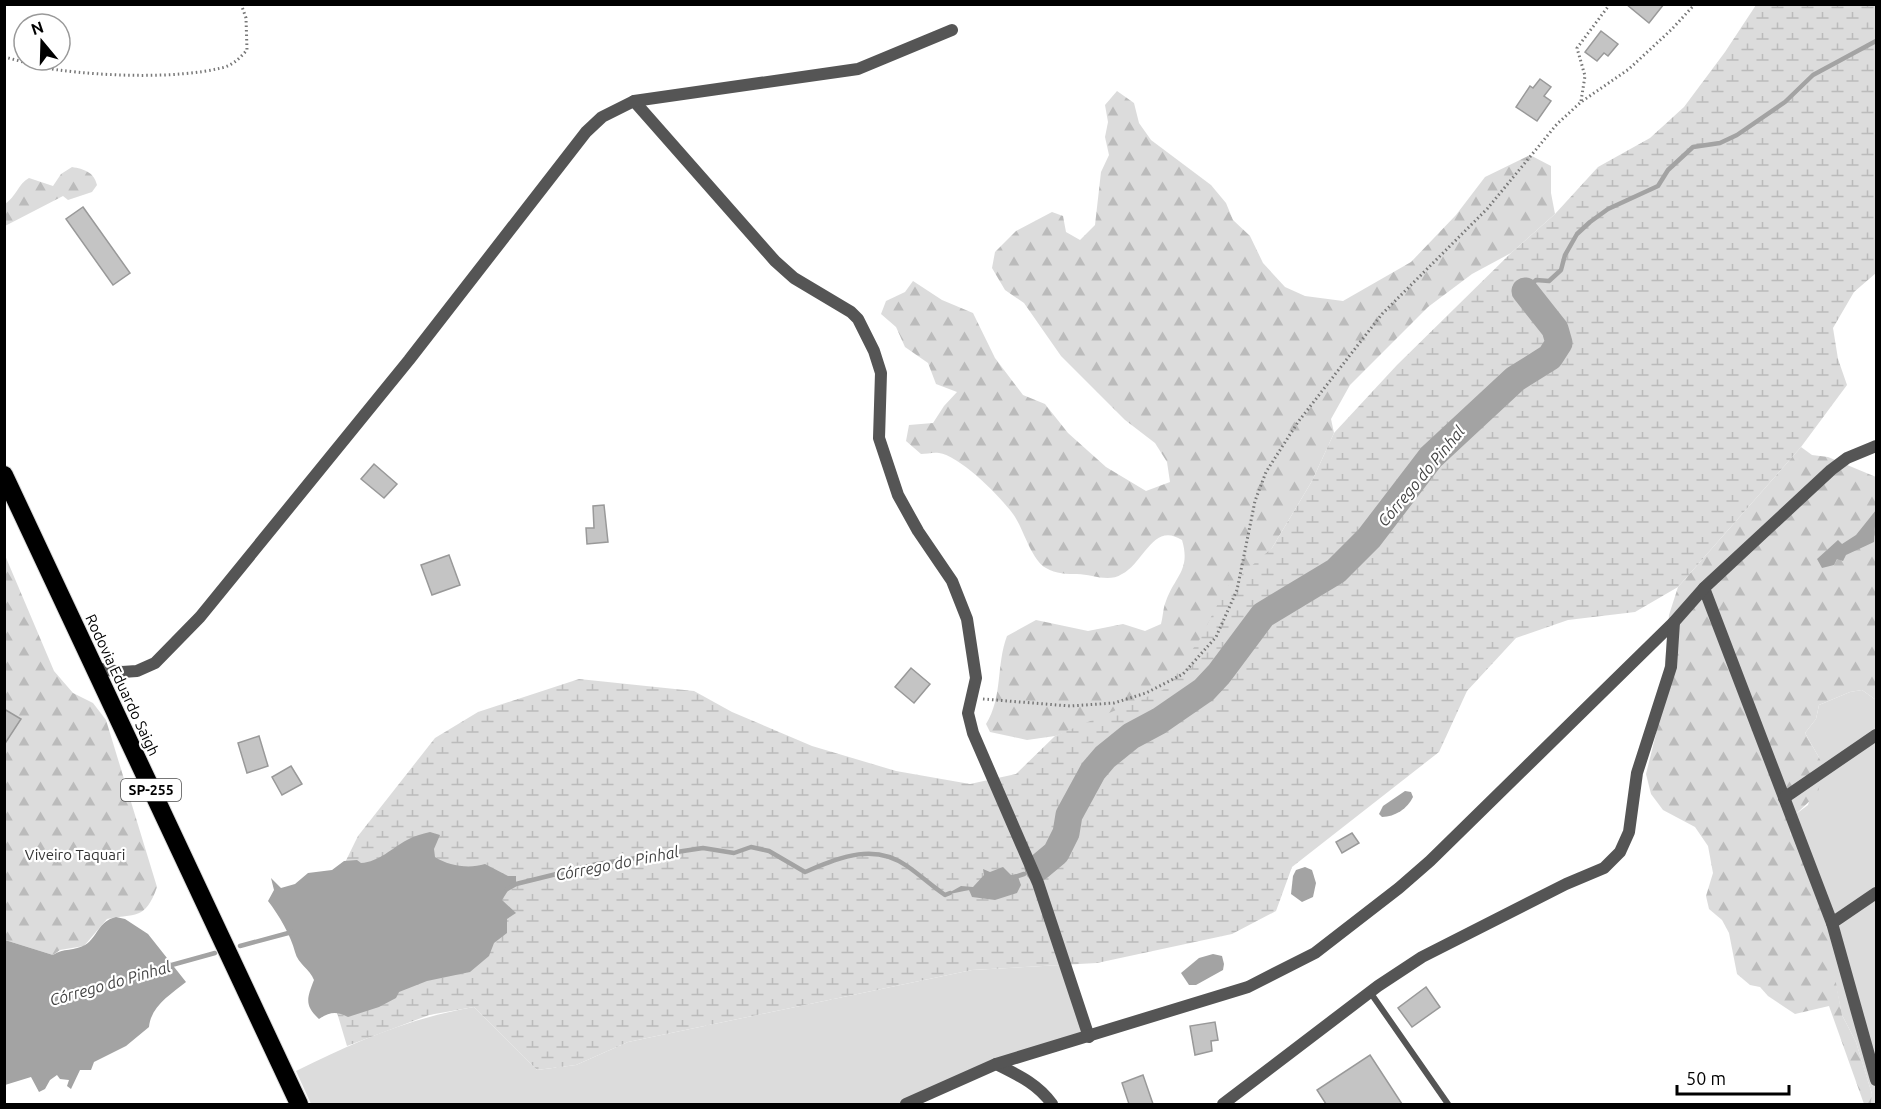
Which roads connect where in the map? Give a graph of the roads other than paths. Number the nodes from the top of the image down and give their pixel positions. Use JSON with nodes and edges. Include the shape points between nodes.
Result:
{"nodes":[{"id":1,"x":952,"y":30,"type":"dead end"},
{"id":2,"x":634,"y":101,"type":"junction"},
{"id":3,"x":1876,"y":446,"type":"edge"},
{"id":4,"x":4,"y":475,"type":"edge"},
{"id":5,"x":1704,"y":588,"type":"junction"},
{"id":6,"x":1674,"y":622,"type":"junction"},
{"id":7,"x":94,"y":668,"type":"junction"},
{"id":8,"x":1876,"y":735,"type":"edge"},
{"id":9,"x":1784,"y":798,"type":"junction"},
{"id":10,"x":1876,"y":893,"type":"edge"},
{"id":11,"x":1832,"y":923,"type":"junction"},
{"id":12,"x":1370,"y":992,"type":"junction"},
{"id":13,"x":1089,"y":1037,"type":"junction"},
{"id":14,"x":996,"y":1064,"type":"junction"},
{"id":15,"x":1876,"y":1080,"type":"edge"},
{"id":16,"x":299,"y":1104,"type":"edge"},
{"id":17,"x":906,"y":1104,"type":"edge"},
{"id":18,"x":1052,"y":1104,"type":"edge"},
{"id":19,"x":1223,"y":1104,"type":"edge"},
{"id":20,"x":1448,"y":1104,"type":"edge"}],
"edges":[{"from":1,"to":2,"type":"street","via":[[858,69]]},
{"from":2,"to":7,"type":"street","via":[[602,117],[586,132],[409,360],[200,617],[155,663],[137,671]]},
{"from":2,"to":13,"type":"street","via":[[784,269],[850,312],[863,328],[881,373],[879,438],[898,495],[952,581],[967,619],[976,678],[968,713],[1038,883]]},
{"from":3,"to":5,"type":"street","via":[[1830,470]]},
{"from":4,"to":7,"type":"highway","name":"Rodovia Eduardo Saigh","number":"SP-255"},
{"from":5,"to":6,"type":"street"},
{"from":5,"to":9,"type":"street"},
{"from":6,"to":12,"type":"street","via":[[1671,667],[1637,773],[1629,832],[1620,852],[1604,868],[1432,952]]},
{"from":6,"to":13,"type":"street","via":[[1438,853],[1315,953],[1248,987]]},
{"from":7,"to":16,"type":"highway","name":"Rodovia Eduardo Saigh","number":"SP-255"},
{"from":8,"to":9,"type":"street"},
{"from":9,"to":11,"type":"street"},
{"from":10,"to":11,"type":"street"},
{"from":11,"to":15,"type":"street"},
{"from":12,"to":19,"type":"street"},
{"from":12,"to":20,"type":"lane"},
{"from":13,"to":14,"type":"street"},
{"from":14,"to":17,"type":"street"},
{"from":14,"to":18,"type":"street","via":[[1025,1078]]}]}
